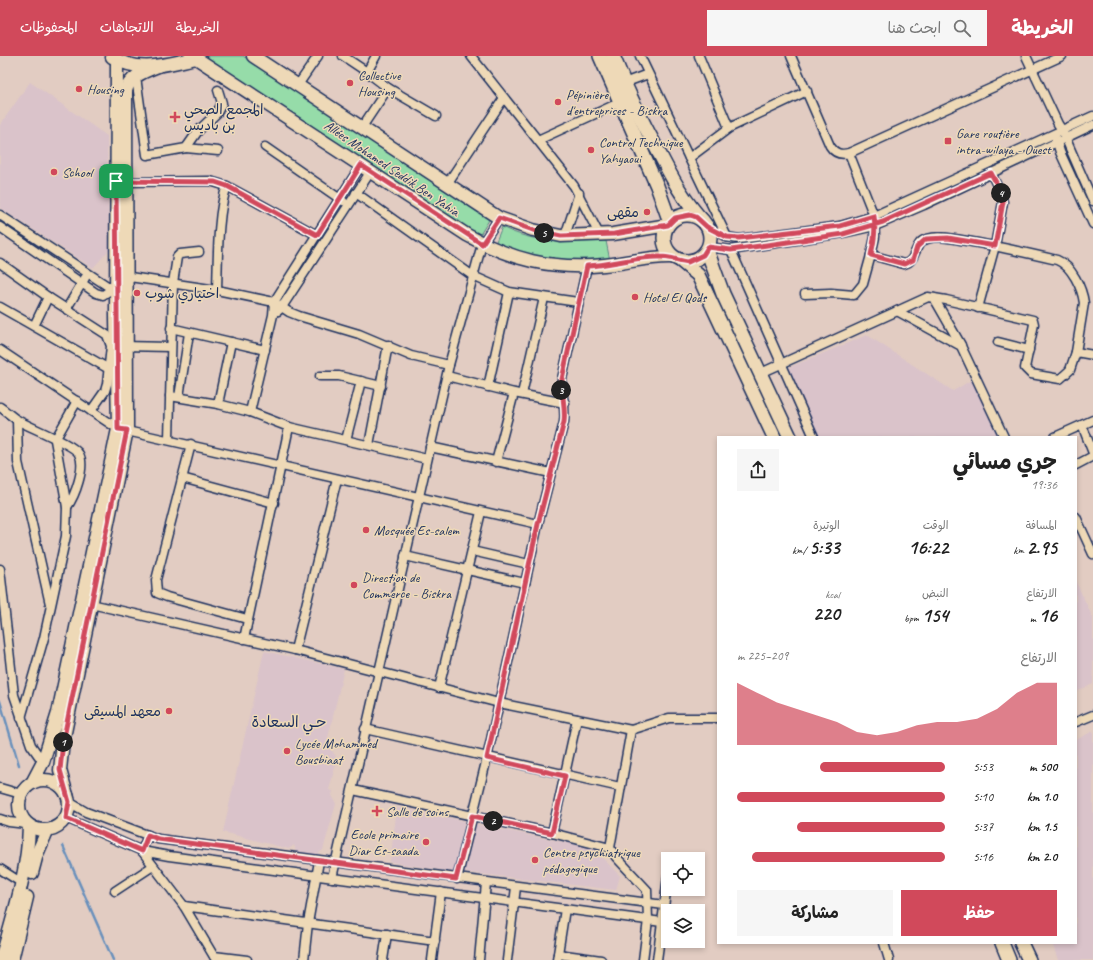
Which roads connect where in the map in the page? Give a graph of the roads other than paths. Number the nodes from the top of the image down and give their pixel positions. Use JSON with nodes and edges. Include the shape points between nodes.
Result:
{"nodes":[{"id":1,"x":253,"y":56,"type":"edge"},
{"id":2,"x":318,"y":56,"type":"edge"},
{"id":3,"x":343,"y":56,"type":"edge"},
{"id":4,"x":376,"y":56,"type":"edge"},
{"id":5,"x":471,"y":56,"type":"edge"},
{"id":6,"x":600,"y":56,"type":"edge"},
{"id":7,"x":613,"y":56,"type":"edge"},
{"id":8,"x":640,"y":56,"type":"edge"},
{"id":9,"x":699,"y":56,"type":"edge"},
{"id":10,"x":791,"y":56,"type":"edge"},
{"id":11,"x":1026,"y":56,"type":"edge"},
{"id":12,"x":1062,"y":56,"type":"edge"},
{"id":13,"x":197,"y":57,"type":"edge"},
{"id":14,"x":114,"y":58,"type":"edge"},
{"id":15,"x":158,"y":66,"type":"junction"},
{"id":16,"x":1032,"y":70,"type":"junction"},
{"id":17,"x":367,"y":72,"type":"junction"},
{"id":18,"x":648,"y":74,"type":"junction"},
{"id":19,"x":136,"y":77,"type":"junction"},
{"id":20,"x":624,"y":83,"type":"junction"},
{"id":21,"x":298,"y":85,"type":"junction"},
{"id":22,"x":388,"y":88,"type":"junction"},
{"id":23,"x":218,"y":90,"type":"dead end"},
{"id":24,"x":807,"y":91,"type":"junction"},
{"id":25,"x":504,"y":98,"type":"junction"},
{"id":26,"x":621,"y":102,"type":"junction"},
{"id":27,"x":436,"y":116,"type":"dead end"},
{"id":28,"x":1093,"y":116,"type":"edge"},
{"id":29,"x":1093,"y":125,"type":"edge"},
{"id":30,"x":1060,"y":127,"type":"junction"},
{"id":31,"x":362,"y":128,"type":"junction"},
{"id":32,"x":729,"y":128,"type":"junction"},
{"id":33,"x":1054,"y":134,"type":"junction"},
{"id":34,"x":1066,"y":138,"type":"junction"},
{"id":35,"x":538,"y":140,"type":"junction"},
{"id":36,"x":1057,"y":143,"type":"junction"},
{"id":37,"x":186,"y":148,"type":"junction"},
{"id":38,"x":265,"y":148,"type":"dead end"},
{"id":39,"x":218,"y":151,"type":"dead end"},
{"id":40,"x":849,"y":153,"type":"junction"},
{"id":41,"x":689,"y":158,"type":"junction"},
{"id":42,"x":366,"y":168,"type":"junction"},
{"id":43,"x":991,"y":173,"type":"junction"},
{"id":44,"x":122,"y":182,"type":"junction"},
{"id":45,"x":447,"y":184,"type":"junction"},
{"id":46,"x":1090,"y":185,"type":"edge"},
{"id":47,"x":227,"y":186,"type":"junction"},
{"id":48,"x":356,"y":193,"type":"junction"},
{"id":49,"x":580,"y":193,"type":"junction"},
{"id":50,"x":340,"y":198,"type":"junction"},
{"id":51,"x":1093,"y":201,"type":"edge"},
{"id":52,"x":348,"y":205,"type":"junction"},
{"id":53,"x":0,"y":215,"type":"edge"},
{"id":54,"x":874,"y":216,"type":"junction"},
{"id":55,"x":499,"y":218,"type":"junction"},
{"id":56,"x":669,"y":224,"type":"junction"},
{"id":57,"x":705,"y":224,"type":"junction"},
{"id":58,"x":1093,"y":224,"type":"edge"},
{"id":59,"x":875,"y":226,"type":"junction"},
{"id":60,"x":0,"y":227,"type":"edge"},
{"id":61,"x":599,"y":234,"type":"junction"},
{"id":62,"x":317,"y":235,"type":"junction"},
{"id":63,"x":565,"y":236,"type":"junction"},
{"id":64,"x":727,"y":237,"type":"junction"},
{"id":65,"x":482,"y":244,"type":"junction"},
{"id":66,"x":995,"y":246,"type":"junction"},
{"id":67,"x":707,"y":249,"type":"junction"},
{"id":68,"x":731,"y":250,"type":"junction"},
{"id":69,"x":199,"y":252,"type":"dead end"},
{"id":70,"x":871,"y":255,"type":"junction"},
{"id":71,"x":677,"y":259,"type":"junction"},
{"id":72,"x":0,"y":263,"type":"edge"},
{"id":73,"x":587,"y":266,"type":"junction"},
{"id":74,"x":87,"y":274,"type":"junction"},
{"id":75,"x":122,"y":276,"type":"junction"},
{"id":76,"x":473,"y":276,"type":"junction"},
{"id":77,"x":82,"y":282,"type":"junction"},
{"id":78,"x":173,"y":283,"type":"junction"},
{"id":79,"x":119,"y":290,"type":"junction"},
{"id":80,"x":217,"y":290,"type":"junction"},
{"id":81,"x":509,"y":292,"type":"junction"},
{"id":82,"x":805,"y":294,"type":"dead end"},
{"id":83,"x":48,"y":297,"type":"junction"},
{"id":84,"x":544,"y":298,"type":"junction"},
{"id":85,"x":934,"y":298,"type":"junction"},
{"id":86,"x":274,"y":302,"type":"junction"},
{"id":87,"x":578,"y":302,"type":"junction"},
{"id":88,"x":0,"y":307,"type":"edge"},
{"id":89,"x":282,"y":307,"type":"junction"},
{"id":90,"x":67,"y":308,"type":"junction"},
{"id":91,"x":978,"y":308,"type":"junction"},
{"id":92,"x":897,"y":312,"type":"junction"},
{"id":93,"x":274,"y":315,"type":"junction"},
{"id":94,"x":34,"y":326,"type":"junction"},
{"id":95,"x":171,"y":328,"type":"junction"},
{"id":96,"x":189,"y":333,"type":"junction"},
{"id":97,"x":231,"y":342,"type":"junction"},
{"id":98,"x":998,"y":342,"type":"dead end"},
{"id":99,"x":388,"y":345,"type":"junction"},
{"id":100,"x":122,"y":346,"type":"junction"},
{"id":101,"x":961,"y":346,"type":"junction"},
{"id":102,"x":170,"y":347,"type":"junction"},
{"id":103,"x":0,"y":350,"type":"edge"},
{"id":104,"x":264,"y":350,"type":"junction"},
{"id":105,"x":1029,"y":350,"type":"junction"},
{"id":106,"x":1076,"y":352,"type":"junction"},
{"id":107,"x":1093,"y":355,"type":"edge"},
{"id":108,"x":781,"y":364,"type":"junction"},
{"id":109,"x":449,"y":365,"type":"junction"},
{"id":110,"x":109,"y":369,"type":"junction"},
{"id":111,"x":761,"y":373,"type":"junction"},
{"id":112,"x":320,"y":376,"type":"dead end"},
{"id":113,"x":447,"y":376,"type":"junction"},
{"id":114,"x":361,"y":381,"type":"junction"},
{"id":115,"x":381,"y":386,"type":"junction"},
{"id":116,"x":488,"y":387,"type":"junction"},
{"id":117,"x":518,"y":394,"type":"junction"},
{"id":118,"x":170,"y":396,"type":"junction"},
{"id":119,"x":179,"y":397,"type":"junction"},
{"id":120,"x":77,"y":401,"type":"junction"},
{"id":121,"x":565,"y":403,"type":"junction"},
{"id":122,"x":218,"y":404,"type":"junction"},
{"id":123,"x":0,"y":407,"type":"edge"},
{"id":124,"x":91,"y":411,"type":"junction"},
{"id":125,"x":250,"y":412,"type":"junction"},
{"id":126,"x":17,"y":420,"type":"junction"},
{"id":127,"x":1093,"y":420,"type":"edge"},
{"id":128,"x":1082,"y":425,"type":"junction"},
{"id":129,"x":290,"y":427,"type":"junction"},
{"id":130,"x":122,"y":429,"type":"junction"},
{"id":131,"x":774,"y":436,"type":"edge"},
{"id":132,"x":790,"y":436,"type":"edge"},
{"id":133,"x":814,"y":436,"type":"edge"},
{"id":134,"x":1004,"y":436,"type":"edge"},
{"id":135,"x":1057,"y":436,"type":"edge"},
{"id":136,"x":169,"y":439,"type":"junction"},
{"id":137,"x":55,"y":440,"type":"junction"},
{"id":138,"x":346,"y":440,"type":"junction"},
{"id":139,"x":191,"y":444,"type":"junction"},
{"id":140,"x":369,"y":445,"type":"junction"},
{"id":141,"x":430,"y":447,"type":"junction"},
{"id":142,"x":1093,"y":453,"type":"edge"},
{"id":143,"x":1093,"y":456,"type":"edge"},
{"id":144,"x":427,"y":459,"type":"junction"},
{"id":145,"x":496,"y":462,"type":"junction"},
{"id":146,"x":1077,"y":464,"type":"edge"},
{"id":147,"x":282,"y":467,"type":"junction"},
{"id":148,"x":551,"y":473,"type":"junction"},
{"id":149,"x":182,"y":478,"type":"junction"},
{"id":150,"x":336,"y":479,"type":"junction"},
{"id":151,"x":418,"y":498,"type":"junction"},
{"id":152,"x":274,"y":503,"type":"junction"},
{"id":153,"x":67,"y":507,"type":"junction"},
{"id":154,"x":481,"y":512,"type":"junction"},
{"id":155,"x":1077,"y":519,"type":"edge"},
{"id":156,"x":538,"y":524,"type":"junction"},
{"id":157,"x":472,"y":551,"type":"junction"},
{"id":158,"x":1093,"y":554,"type":"edge"},
{"id":159,"x":405,"y":556,"type":"junction"},
{"id":160,"x":529,"y":564,"type":"junction"},
{"id":161,"x":0,"y":569,"type":"edge"},
{"id":162,"x":467,"y":570,"type":"junction"},
{"id":163,"x":526,"y":583,"type":"junction"},
{"id":164,"x":92,"y":604,"type":"junction"},
{"id":165,"x":51,"y":607,"type":"junction"},
{"id":166,"x":247,"y":619,"type":"junction"},
{"id":167,"x":244,"y":639,"type":"junction"},
{"id":168,"x":295,"y":650,"type":"junction"},
{"id":169,"x":378,"y":673,"type":"junction"},
{"id":170,"x":439,"y":688,"type":"junction"},
{"id":171,"x":499,"y":703,"type":"junction"},
{"id":172,"x":1093,"y":715,"type":"edge"},
{"id":173,"x":21,"y":718,"type":"junction"},
{"id":174,"x":717,"y":718,"type":"edge"},
{"id":175,"x":577,"y":719,"type":"junction"},
{"id":176,"x":1077,"y":722,"type":"edge"},
{"id":177,"x":365,"y":729,"type":"junction"},
{"id":178,"x":631,"y":730,"type":"junction"},
{"id":179,"x":487,"y":758,"type":"junction"},
{"id":180,"x":43,"y":762,"type":"junction"},
{"id":181,"x":565,"y":776,"type":"junction"},
{"id":182,"x":32,"y":783,"type":"junction"},
{"id":183,"x":620,"y":787,"type":"junction"},
{"id":184,"x":0,"y":788,"type":"edge"},
{"id":185,"x":353,"y":790,"type":"junction"},
{"id":186,"x":21,"y":794,"type":"junction"},
{"id":187,"x":68,"y":798,"type":"junction"},
{"id":188,"x":472,"y":816,"type":"junction"},
{"id":189,"x":66,"y":818,"type":"junction"},
{"id":190,"x":0,"y":819,"type":"edge"},
{"id":191,"x":28,"y":825,"type":"junction"},
{"id":192,"x":47,"y":831,"type":"junction"},
{"id":193,"x":552,"y":833,"type":"junction"},
{"id":194,"x":148,"y":835,"type":"junction"},
{"id":195,"x":610,"y":848,"type":"junction"},
{"id":196,"x":142,"y":851,"type":"junction"},
{"id":197,"x":319,"y":861,"type":"junction"},
{"id":198,"x":335,"y":863,"type":"junction"},
{"id":199,"x":153,"y":866,"type":"junction"},
{"id":200,"x":0,"y":869,"type":"edge"},
{"id":201,"x":315,"y":876,"type":"junction"},
{"id":202,"x":332,"y":878,"type":"junction"},
{"id":203,"x":456,"y":879,"type":"junction"},
{"id":204,"x":22,"y":883,"type":"junction"},
{"id":205,"x":486,"y":883,"type":"junction"},
{"id":206,"x":516,"y":887,"type":"junction"},
{"id":207,"x":116,"y":891,"type":"dead end"},
{"id":208,"x":441,"y":892,"type":"junction"},
{"id":209,"x":484,"y":898,"type":"junction"},
{"id":210,"x":514,"y":903,"type":"junction"},
{"id":211,"x":648,"y":904,"type":"junction"},
{"id":212,"x":661,"y":905,"type":"edge"},
{"id":213,"x":184,"y":906,"type":"junction"},
{"id":214,"x":565,"y":909,"type":"junction"},
{"id":215,"x":648,"y":920,"type":"junction"},
{"id":216,"x":661,"y":922,"type":"edge"},
{"id":217,"x":308,"y":923,"type":"junction"},
{"id":218,"x":661,"y":930,"type":"edge"},
{"id":219,"x":387,"y":934,"type":"junction"},
{"id":220,"x":435,"y":941,"type":"junction"},
{"id":221,"x":884,"y":944,"type":"edge"},
{"id":222,"x":1002,"y":944,"type":"edge"},
{"id":223,"x":1021,"y":944,"type":"edge"},
{"id":224,"x":4,"y":956,"type":"edge"},
{"id":225,"x":558,"y":957,"type":"edge"},
{"id":226,"x":215,"y":958,"type":"edge"},
{"id":227,"x":247,"y":960,"type":"edge"},
{"id":228,"x":304,"y":960,"type":"edge"},
{"id":229,"x":383,"y":960,"type":"edge"},
{"id":230,"x":432,"y":960,"type":"edge"},
{"id":231,"x":479,"y":960,"type":"edge"},
{"id":232,"x":507,"y":960,"type":"edge"},
{"id":233,"x":601,"y":960,"type":"edge"},
{"id":234,"x":643,"y":960,"type":"edge"},
{"id":235,"x":657,"y":960,"type":"edge"},
{"id":236,"x":889,"y":960,"type":"edge"},
{"id":237,"x":1009,"y":960,"type":"edge"},
{"id":238,"x":1028,"y":960,"type":"edge"}],
"edges":[{"from":1,"to":21,"type":"street","name":"Allées Mohamed Seddik Ben Yahia"},
{"from":2,"to":21,"type":"street"},
{"from":3,"to":17,"type":"street"},
{"from":4,"to":17,"type":"street"},
{"from":5,"to":25,"type":"street"},
{"from":6,"to":26,"type":"main road"},
{"from":7,"to":20,"type":"main road"},
{"from":8,"to":18,"type":"street"},
{"from":9,"to":32,"type":"street"},
{"from":10,"to":24,"type":"street"},
{"from":11,"to":16,"type":"street"},
{"from":12,"to":16,"type":"street"},
{"from":13,"to":15,"type":"street","name":"Allées Mohamed Seddik Ben Yahia"},
{"from":13,"to":42,"type":"street","name":"Allées Mohamed Seddik Ben Yahia"},
{"from":14,"to":15,"type":"street","name":"Allées Mohamed Seddik Ben Yahia","via":[[140,67]]},
{"from":14,"to":44,"type":"street"},
{"from":15,"to":19,"type":"street"},
{"from":16,"to":30,"type":"street"},
{"from":16,"to":40,"type":"street"},
{"from":17,"to":22,"type":"street"},
{"from":18,"to":20,"type":"street"},
{"from":18,"to":41,"type":"street"},
{"from":19,"to":37,"type":"street","via":[[147,155]]},
{"from":19,"to":44,"type":"street","via":[[129,83],[126,91]]},
{"from":20,"to":57,"type":"main road","via":[[678,190]]},
{"from":21,"to":31,"type":"street","name":"Allées Mohamed Seddik Ben Yahia"},
{"from":22,"to":27,"type":"street"},
{"from":22,"to":31,"type":"street"},
{"from":23,"to":37,"type":"street","via":[[222,103],[217,113],[198,131]]},
{"from":24,"to":32,"type":"street"},
{"from":24,"to":40,"type":"street","via":[[833,150],[842,154]]},
{"from":25,"to":35,"type":"street"},
{"from":25,"to":45,"type":"street"},
{"from":26,"to":35,"type":"street"},
{"from":26,"to":56,"type":"main road","via":[[657,186]]},
{"from":28,"to":30,"type":"street"},
{"from":29,"to":34,"type":"street"},
{"from":30,"to":33,"type":"street"},
{"from":30,"to":34,"type":"street"},
{"from":31,"to":45,"type":"street","name":"Allées Mohamed Seddik Ben Yahia"},
{"from":32,"to":41,"type":"street"},
{"from":33,"to":36,"type":"street"},
{"from":33,"to":54,"type":"street"},
{"from":34,"to":36,"type":"street"},
{"from":34,"to":46,"type":"street"},
{"from":35,"to":49,"type":"street"},
{"from":36,"to":43,"type":"street"},
{"from":36,"to":58,"type":"street"},
{"from":37,"to":39,"type":"street"},
{"from":38,"to":50,"type":"street"},
{"from":40,"to":54,"type":"street"},
{"from":41,"to":64,"type":"street"},
{"from":42,"to":48,"type":"street"},
{"from":42,"to":50,"type":"street"},
{"from":42,"to":65,"type":"street","name":"Allées Mohamed Seddik Ben Yahia"},
{"from":43,"to":59,"type":"street"},
{"from":43,"to":66,"type":"street","via":[[1002,194],[1003,202]]},
{"from":44,"to":47,"type":"street","via":[[210,181]]},
{"from":44,"to":75,"type":"street"},
{"from":45,"to":55,"type":"street","name":"Allées Mohamed Seddik Ben Yahia"},
{"from":46,"to":51,"type":"street"},
{"from":47,"to":62,"type":"street"},
{"from":47,"to":80,"type":"street","via":[[218,250]]},
{"from":48,"to":52,"type":"street"},
{"from":48,"to":76,"type":"street"},
{"from":49,"to":61,"type":"street"},
{"from":49,"to":63,"type":"street"},
{"from":50,"to":52,"type":"street"},
{"from":50,"to":62,"type":"street"},
{"from":52,"to":89,"type":"street"},
{"from":53,"to":74,"type":"street"},
{"from":54,"to":59,"type":"street"},
{"from":54,"to":64,"type":"street","via":[[840,226],[739,238]]},
{"from":55,"to":63,"type":"street","name":"Allées Mohamed Seddik Ben Yahia","via":[[533,230]]},
{"from":55,"to":65,"type":"street"},
{"from":56,"to":57,"type":"main road","via":[[682,215],[690,215]]},
{"from":56,"to":61,"type":"street","name":"Allées Mohamed Seddik Ben Yahia"},
{"from":56,"to":71,"type":"main road","via":[[664,244],[668,252]]},
{"from":57,"to":64,"type":"street"},
{"from":57,"to":67,"type":"main road","via":[[710,241]]},
{"from":59,"to":68,"type":"street","via":[[843,234]]},
{"from":59,"to":70,"type":"street"},
{"from":60,"to":77,"type":"street"},
{"from":61,"to":63,"type":"street","name":"Allées Mohamed Seddik Ben Yahia"},
{"from":62,"to":86,"type":"street"},
{"from":65,"to":73,"type":"street","name":"Allées Mohamed Seddik Ben Yahia","via":[[535,263]]},
{"from":65,"to":76,"type":"street"},
{"from":66,"to":70,"type":"street","via":[[939,238],[921,242],[913,260],[908,263]]},
{"from":66,"to":91,"type":"street"},
{"from":66,"to":106,"type":"street","via":[[1066,264],[1083,296],[1084,303]]},
{"from":67,"to":68,"type":"street"},
{"from":67,"to":71,"type":"main road","via":[[696,260],[688,262]]},
{"from":67,"to":111,"type":"main road","via":[[723,294]]},
{"from":68,"to":108,"type":"street"},
{"from":69,"to":78,"type":"street","via":[[180,254],[177,257]]},
{"from":70,"to":82,"type":"street","via":[[863,284],[857,293]]},
{"from":71,"to":73,"type":"street","name":"Allées Mohamed Seddik Ben Yahia","via":[[659,257]]},
{"from":71,"to":131,"type":"main road","via":[[698,275]]},
{"from":72,"to":83,"type":"street"},
{"from":73,"to":87,"type":"street"},
{"from":74,"to":77,"type":"street"},
{"from":74,"to":79,"type":"street"},
{"from":75,"to":78,"type":"street"},
{"from":75,"to":79,"type":"street"},
{"from":76,"to":81,"type":"street"},
{"from":76,"to":109,"type":"street"},
{"from":77,"to":79,"type":"street","via":[[100,295]]},
{"from":77,"to":90,"type":"street"},
{"from":78,"to":80,"type":"street"},
{"from":78,"to":95,"type":"street"},
{"from":79,"to":100,"type":"street"},
{"from":80,"to":86,"type":"street"},
{"from":81,"to":84,"type":"street"},
{"from":81,"to":116,"type":"street"},
{"from":83,"to":90,"type":"street"},
{"from":83,"to":94,"type":"street"},
{"from":84,"to":87,"type":"street"},
{"from":84,"to":117,"type":"street"},
{"from":85,"to":91,"type":"street"},
{"from":85,"to":92,"type":"street","via":[[918,301]]},
{"from":85,"to":101,"type":"street"},
{"from":86,"to":89,"type":"street"},
{"from":86,"to":93,"type":"street"},
{"from":87,"to":121,"type":"street","via":[[562,379],[561,390]]},
{"from":88,"to":94,"type":"street"},
{"from":89,"to":93,"type":"street"},
{"from":89,"to":99,"type":"street","via":[[299,316]]},
{"from":90,"to":110,"type":"street","via":[[107,335],[111,346]]},
{"from":91,"to":105,"type":"street","via":[[1033,320]]},
{"from":92,"to":101,"type":"street"},
{"from":92,"to":108,"type":"street"},
{"from":93,"to":104,"type":"street"},
{"from":94,"to":110,"type":"street"},
{"from":95,"to":96,"type":"street"},
{"from":95,"to":102,"type":"street"},
{"from":96,"to":97,"type":"street"},
{"from":96,"to":119,"type":"street"},
{"from":97,"to":104,"type":"street"},
{"from":97,"to":122,"type":"street"},
{"from":98,"to":105,"type":"street"},
{"from":99,"to":109,"type":"street","via":[[411,356]]},
{"from":99,"to":115,"type":"street"},
{"from":100,"to":102,"type":"street"},
{"from":100,"to":130,"type":"street"},
{"from":101,"to":134,"type":"street"},
{"from":102,"to":118,"type":"street"},
{"from":103,"to":120,"type":"street"},
{"from":104,"to":125,"type":"street"},
{"from":105,"to":106,"type":"street","via":[[1025,368],[1027,371],[1055,379],[1060,379],[1070,370]]},
{"from":106,"to":107,"type":"street"},
{"from":108,"to":111,"type":"street"},
{"from":108,"to":133,"type":"street"},
{"from":109,"to":113,"type":"street"},
{"from":110,"to":124,"type":"street","via":[[105,391]]},
{"from":111,"to":132,"type":"main road"},
{"from":112,"to":114,"type":"street","via":[[339,376]]},
{"from":113,"to":116,"type":"street"},
{"from":113,"to":141,"type":"street"},
{"from":114,"to":115,"type":"street"},
{"from":114,"to":138,"type":"street"},
{"from":115,"to":140,"type":"street"},
{"from":116,"to":117,"type":"street"},
{"from":117,"to":121,"type":"street"},
{"from":117,"to":145,"type":"street"},
{"from":118,"to":119,"type":"street"},
{"from":118,"to":136,"type":"street"},
{"from":119,"to":122,"type":"street"},
{"from":120,"to":124,"type":"street"},
{"from":120,"to":137,"type":"street"},
{"from":121,"to":148,"type":"street","via":[[564,422]]},
{"from":122,"to":125,"type":"street"},
{"from":123,"to":126,"type":"street"},
{"from":124,"to":130,"type":"street"},
{"from":125,"to":129,"type":"street"},
{"from":126,"to":137,"type":"street"},
{"from":126,"to":165,"type":"street","via":[[18,462]]},
{"from":127,"to":128,"type":"street"},
{"from":128,"to":135,"type":"street"},
{"from":128,"to":142,"type":"street"},
{"from":129,"to":138,"type":"street"},
{"from":129,"to":147,"type":"street"},
{"from":130,"to":136,"type":"street"},
{"from":130,"to":164,"type":"street"},
{"from":130,"to":180,"type":"street","via":[[58,713]]},
{"from":136,"to":139,"type":"street"},
{"from":137,"to":153,"type":"street"},
{"from":137,"to":153,"type":"street","via":[[76,450],[81,460],[76,490]]},
{"from":138,"to":140,"type":"street"},
{"from":139,"to":147,"type":"street"},
{"from":139,"to":149,"type":"street"},
{"from":140,"to":144,"type":"street"},
{"from":141,"to":144,"type":"street"},
{"from":141,"to":145,"type":"street"},
{"from":143,"to":146,"type":"street"},
{"from":144,"to":151,"type":"street"},
{"from":145,"to":148,"type":"street"},
{"from":147,"to":150,"type":"street"},
{"from":147,"to":152,"type":"street"},
{"from":148,"to":156,"type":"street"},
{"from":149,"to":152,"type":"street"},
{"from":149,"to":166,"type":"street","via":[[156,580],[158,593],[167,598]]},
{"from":150,"to":151,"type":"street"},
{"from":150,"to":168,"type":"street"},
{"from":151,"to":154,"type":"street"},
{"from":151,"to":159,"type":"street"},
{"from":152,"to":166,"type":"street"},
{"from":153,"to":165,"type":"street","via":[[66,536]]},
{"from":154,"to":156,"type":"street"},
{"from":154,"to":157,"type":"street"},
{"from":155,"to":158,"type":"street"},
{"from":156,"to":160,"type":"street"},
{"from":157,"to":160,"type":"street"},
{"from":157,"to":162,"type":"street"},
{"from":159,"to":162,"type":"street"},
{"from":159,"to":169,"type":"street"},
{"from":160,"to":163,"type":"street"},
{"from":161,"to":173,"type":"street","via":[[10,675]]},
{"from":162,"to":163,"type":"street"},
{"from":162,"to":170,"type":"street"},
{"from":163,"to":171,"type":"street"},
{"from":164,"to":167,"type":"street"},
{"from":164,"to":187,"type":"street","via":[[62,749],[60,770]]},
{"from":165,"to":173,"type":"street"},
{"from":166,"to":167,"type":"street"},
{"from":167,"to":168,"type":"street"},
{"from":168,"to":169,"type":"street"},
{"from":169,"to":170,"type":"street"},
{"from":169,"to":177,"type":"street"},
{"from":170,"to":171,"type":"street"},
{"from":171,"to":175,"type":"street"},
{"from":171,"to":179,"type":"street"},
{"from":172,"to":176,"type":"street"},
{"from":173,"to":180,"type":"street","via":[[31,745]]},
{"from":174,"to":178,"type":"street","via":[[669,718]]},
{"from":175,"to":178,"type":"street"},
{"from":175,"to":181,"type":"street"},
{"from":177,"to":179,"type":"street"},
{"from":177,"to":185,"type":"street"},
{"from":178,"to":183,"type":"street"},
{"from":179,"to":181,"type":"street"},
{"from":179,"to":188,"type":"street"},
{"from":180,"to":182,"type":"street"},
{"from":181,"to":183,"type":"street"},
{"from":181,"to":193,"type":"street"},
{"from":182,"to":186,"type":"street"},
{"from":182,"to":187,"type":"street","via":[[39,780],[52,781],[62,788]]},
{"from":183,"to":195,"type":"street"},
{"from":184,"to":186,"type":"street"},
{"from":185,"to":188,"type":"street"},
{"from":185,"to":198,"type":"street"},
{"from":186,"to":191,"type":"street","via":[[19,810]]},
{"from":187,"to":189,"type":"street"},
{"from":187,"to":194,"type":"street","via":[[86,812]]},
{"from":188,"to":193,"type":"street"},
{"from":188,"to":203,"type":"street"},
{"from":189,"to":192,"type":"street","via":[[61,824]]},
{"from":189,"to":196,"type":"street"},
{"from":190,"to":191,"type":"street"},
{"from":191,"to":192,"type":"street","via":[[39,831]]},
{"from":191,"to":204,"type":"street","via":[[28,856]]},
{"from":192,"to":224,"type":"street"},
{"from":193,"to":195,"type":"street"},
{"from":194,"to":196,"type":"street"},
{"from":194,"to":197,"type":"street","via":[[158,839]]},
{"from":195,"to":211,"type":"street","via":[[644,886]]},
{"from":196,"to":199,"type":"street"},
{"from":196,"to":201,"type":"street"},
{"from":197,"to":198,"type":"street"},
{"from":197,"to":201,"type":"street"},
{"from":198,"to":202,"type":"street"},
{"from":198,"to":203,"type":"street"},
{"from":199,"to":207,"type":"street"},
{"from":199,"to":213,"type":"street"},
{"from":200,"to":204,"type":"street"},
{"from":201,"to":202,"type":"street"},
{"from":201,"to":217,"type":"street"},
{"from":202,"to":208,"type":"street"},
{"from":203,"to":205,"type":"street"},
{"from":204,"to":224,"type":"street"},
{"from":205,"to":206,"type":"street"},
{"from":205,"to":209,"type":"street"},
{"from":206,"to":210,"type":"street"},
{"from":206,"to":211,"type":"street"},
{"from":208,"to":209,"type":"street"},
{"from":208,"to":220,"type":"street"},
{"from":209,"to":210,"type":"street"},
{"from":209,"to":231,"type":"street"},
{"from":210,"to":214,"type":"street"},
{"from":210,"to":232,"type":"street"},
{"from":211,"to":212,"type":"street"},
{"from":211,"to":215,"type":"street"},
{"from":213,"to":217,"type":"street"},
{"from":213,"to":226,"type":"street"},
{"from":214,"to":215,"type":"street"},
{"from":214,"to":225,"type":"street"},
{"from":215,"to":216,"type":"street"},
{"from":215,"to":234,"type":"street"},
{"from":217,"to":219,"type":"street"},
{"from":217,"to":228,"type":"street"},
{"from":218,"to":235,"type":"street"},
{"from":219,"to":220,"type":"street"},
{"from":219,"to":229,"type":"street"},
{"from":220,"to":230,"type":"street"},
{"from":221,"to":236,"type":"street"},
{"from":222,"to":237,"type":"main road"},
{"from":223,"to":238,"type":"main road"},
{"from":225,"to":233,"type":"street"},
{"from":226,"to":227,"type":"street"}]}
